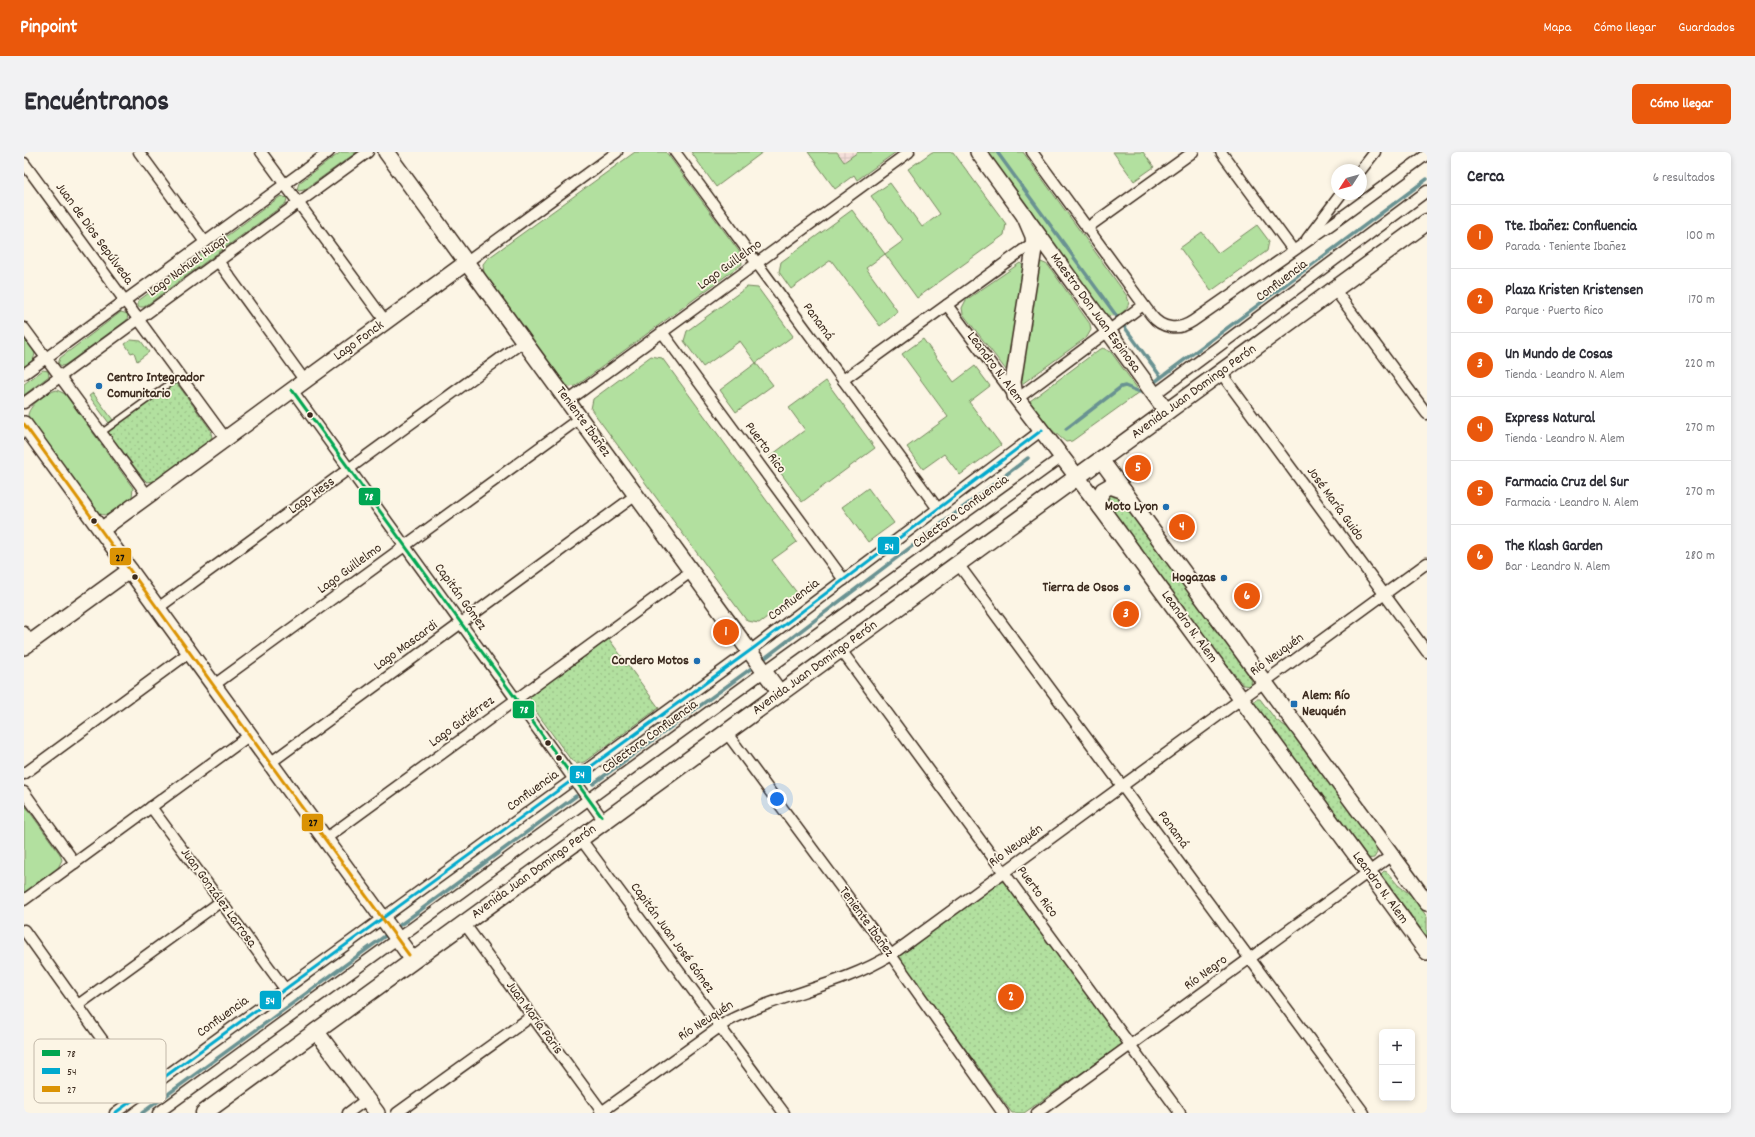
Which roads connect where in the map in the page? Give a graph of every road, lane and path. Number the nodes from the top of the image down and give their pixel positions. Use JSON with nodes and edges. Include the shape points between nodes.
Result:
{"nodes":[{"id":1,"x":139,"y":152,"type":"edge"},
{"id":2,"x":261,"y":152,"type":"edge"},
{"id":3,"x":329,"y":152,"type":"edge"},
{"id":4,"x":368,"y":152,"type":"edge"},
{"id":5,"x":386,"y":152,"type":"edge"},
{"id":6,"x":617,"y":152,"type":"edge"},
{"id":7,"x":675,"y":152,"type":"edge"},
{"id":8,"x":908,"y":152,"type":"edge"},
{"id":9,"x":978,"y":152,"type":"edge"},
{"id":10,"x":1032,"y":152,"type":"edge"},
{"id":11,"x":1193,"y":152,"type":"edge"},
{"id":12,"x":1221,"y":152,"type":"edge"},
{"id":13,"x":1375,"y":152,"type":"edge"},
{"id":14,"x":1425,"y":155,"type":"edge"},
{"id":15,"x":24,"y":163,"type":"edge"},
{"id":16,"x":1366,"y":164,"type":"edge"},
{"id":17,"x":285,"y":184,"type":"junction"},
{"id":18,"x":1427,"y":191,"type":"edge"},
{"id":19,"x":1337,"y":200,"type":"edge"},
{"id":20,"x":298,"y":203,"type":"junction"},
{"id":21,"x":1024,"y":215,"type":"junction"},
{"id":22,"x":1427,"y":222,"type":"edge"},
{"id":23,"x":1087,"y":228,"type":"junction"},
{"id":24,"x":1427,"y":235,"type":"edge"},
{"id":25,"x":1306,"y":241,"type":"junction"},
{"id":26,"x":1402,"y":241,"type":"junction"},
{"id":27,"x":205,"y":242,"type":"junction"},
{"id":28,"x":1034,"y":242,"type":"junction"},
{"id":29,"x":1293,"y":250,"type":"junction"},
{"id":30,"x":218,"y":261,"type":"junction"},
{"id":31,"x":467,"y":262,"type":"junction"},
{"id":32,"x":757,"y":263,"type":"junction"},
{"id":33,"x":1335,"y":290,"type":"junction"},
{"id":34,"x":125,"y":301,"type":"junction"},
{"id":35,"x":947,"y":305,"type":"junction"},
{"id":36,"x":1144,"y":305,"type":"junction"},
{"id":37,"x":139,"y":319,"type":"junction"},
{"id":38,"x":386,"y":322,"type":"junction"},
{"id":39,"x":24,"y":328,"type":"edge"},
{"id":40,"x":1112,"y":328,"type":"junction"},
{"id":41,"x":662,"y":332,"type":"junction"},
{"id":42,"x":524,"y":341,"type":"junction"},
{"id":43,"x":46,"y":358,"type":"junction"},
{"id":44,"x":1221,"y":373,"type":"junction"},
{"id":45,"x":24,"y":374,"type":"edge"},
{"id":46,"x":60,"y":376,"type":"junction"},
{"id":47,"x":180,"y":376,"type":"junction"},
{"id":48,"x":843,"y":380,"type":"junction"},
{"id":49,"x":305,"y":381,"type":"junction"},
{"id":50,"x":292,"y":390,"type":"junction"},
{"id":51,"x":1154,"y":394,"type":"junction"},
{"id":52,"x":1017,"y":399,"type":"junction"},
{"id":53,"x":568,"y":401,"type":"junction"},
{"id":54,"x":24,"y":402,"type":"edge"},
{"id":55,"x":1167,"y":412,"type":"junction"},
{"id":56,"x":1427,"y":414,"type":"edge"},
{"id":57,"x":580,"y":418,"type":"junction"},
{"id":58,"x":24,"y":424,"type":"edge"},
{"id":59,"x":1042,"y":430,"type":"junction"},
{"id":60,"x":101,"y":433,"type":"junction"},
{"id":61,"x":226,"y":438,"type":"junction"},
{"id":62,"x":1062,"y":457,"type":"junction"},
{"id":63,"x":1101,"y":460,"type":"junction"},
{"id":64,"x":349,"y":469,"type":"junction"},
{"id":65,"x":1078,"y":477,"type":"junction"},
{"id":66,"x":1124,"y":491,"type":"junction"},
{"id":67,"x":636,"y":494,"type":"junction"},
{"id":68,"x":148,"y":496,"type":"junction"},
{"id":69,"x":1101,"y":508,"type":"junction"},
{"id":70,"x":938,"y":509,"type":"junction"},
{"id":71,"x":101,"y":530,"type":"junction"},
{"id":72,"x":405,"y":546,"type":"junction"},
{"id":73,"x":1427,"y":563,"type":"edge"},
{"id":74,"x":958,"y":564,"type":"junction"},
{"id":75,"x":130,"y":570,"type":"junction"},
{"id":76,"x":692,"y":571,"type":"junction"},
{"id":77,"x":844,"y":580,"type":"junction"},
{"id":78,"x":1384,"y":594,"type":"junction"},
{"id":79,"x":158,"y":608,"type":"junction"},
{"id":80,"x":461,"y":623,"type":"junction"},
{"id":81,"x":26,"y":641,"type":"edge"},
{"id":82,"x":841,"y":650,"type":"junction"},
{"id":83,"x":750,"y":651,"type":"junction"},
{"id":84,"x":190,"y":652,"type":"junction"},
{"id":85,"x":1427,"y":652,"type":"edge"},
{"id":86,"x":765,"y":671,"type":"junction"},
{"id":87,"x":1264,"y":682,"type":"junction"},
{"id":88,"x":214,"y":685,"type":"junction"},
{"id":89,"x":780,"y":692,"type":"junction"},
{"id":90,"x":1242,"y":698,"type":"junction"},
{"id":91,"x":516,"y":699,"type":"junction"},
{"id":92,"x":726,"y":732,"type":"junction"},
{"id":93,"x":250,"y":735,"type":"junction"},
{"id":94,"x":270,"y":763,"type":"junction"},
{"id":95,"x":24,"y":774,"type":"edge"},
{"id":96,"x":574,"y":779,"type":"junction"},
{"id":97,"x":1123,"y":785,"type":"junction"},
{"id":98,"x":24,"y":792,"type":"edge"},
{"id":99,"x":589,"y":799,"type":"junction"},
{"id":100,"x":151,"y":807,"type":"junction"},
{"id":101,"x":604,"y":821,"type":"junction"},
{"id":102,"x":580,"y":838,"type":"junction"},
{"id":103,"x":326,"y":839,"type":"junction"},
{"id":104,"x":1392,"y":855,"type":"junction"},
{"id":105,"x":75,"y":862,"type":"junction"},
{"id":106,"x":1004,"y":872,"type":"junction"},
{"id":107,"x":1368,"y":872,"type":"junction"},
{"id":108,"x":24,"y":900,"type":"edge"},
{"id":109,"x":220,"y":902,"type":"junction"},
{"id":110,"x":1427,"y":903,"type":"edge"},
{"id":111,"x":383,"y":918,"type":"junction"},
{"id":112,"x":464,"y":923,"type":"junction"},
{"id":113,"x":24,"y":930,"type":"edge"},
{"id":114,"x":397,"y":938,"type":"junction"},
{"id":115,"x":1427,"y":952,"type":"edge"},
{"id":116,"x":891,"y":955,"type":"junction"},
{"id":117,"x":1250,"y":958,"type":"junction"},
{"id":118,"x":413,"y":960,"type":"junction"},
{"id":119,"x":285,"y":989,"type":"junction"},
{"id":120,"x":78,"y":1005,"type":"junction"},
{"id":121,"x":532,"y":1016,"type":"junction"},
{"id":122,"x":719,"y":1026,"type":"junction"},
{"id":123,"x":316,"y":1031,"type":"junction"},
{"id":124,"x":102,"y":1039,"type":"edge"},
{"id":125,"x":1131,"y":1045,"type":"junction"},
{"id":126,"x":166,"y":1076,"type":"edge"},
{"id":127,"x":367,"y":1099,"type":"junction"},
{"id":128,"x":129,"y":1103,"type":"edge"},
{"id":129,"x":602,"y":1112,"type":"edge"},
{"id":130,"x":115,"y":1113,"type":"edge"},
{"id":131,"x":158,"y":1113,"type":"edge"},
{"id":132,"x":204,"y":1113,"type":"edge"},
{"id":133,"x":348,"y":1113,"type":"edge"},
{"id":134,"x":377,"y":1113,"type":"edge"},
{"id":135,"x":398,"y":1113,"type":"edge"},
{"id":136,"x":784,"y":1113,"type":"edge"},
{"id":137,"x":1003,"y":1113,"type":"edge"},
{"id":138,"x":1037,"y":1113,"type":"edge"},
{"id":139,"x":1180,"y":1113,"type":"edge"},
{"id":140,"x":1364,"y":1113,"type":"edge"}],
"edges":[{"from":1,"to":27,"type":"street"},
{"from":2,"to":17,"type":"street"},
{"from":3,"to":17,"type":"street","name":"Lago Nahuel Huapi"},
{"from":4,"to":20,"type":"street","name":"Lago Nahuel Huapi"},
{"from":5,"to":31,"type":"street","name":"Teniente Ibañez"},
{"from":6,"to":31,"type":"street","name":"Lago Fonck"},
{"from":7,"to":32,"type":"street","name":"Panamá"},
{"from":8,"to":32,"type":"street","name":"Lago Guillelmo"},
{"from":9,"to":21,"type":"street","name":"Maestro Don Juan Espinosa"},
{"from":10,"to":23,"type":"street"},
{"from":11,"to":23,"type":"street"},
{"from":12,"to":29,"type":"street"},
{"from":13,"to":16,"type":"street"},
{"from":14,"to":25,"type":"street"},
{"from":15,"to":34,"type":"street","name":"Juan de Dios Sepúlveda"},
{"from":17,"to":20,"type":"street"},
{"from":17,"to":27,"type":"street","name":"Lago Nahuel Huapi"},
{"from":18,"to":51,"type":"street","name":"Confluencia"},
{"from":19,"to":25,"type":"street"},
{"from":20,"to":30,"type":"street","name":"Lago Nahuel Huapi"},
{"from":20,"to":38,"type":"street"},
{"from":21,"to":28,"type":"street","name":"Maestro Don Juan Espinosa"},
{"from":21,"to":40,"type":"street","name":"Maestro Don Juan Espinosa"},
{"from":22,"to":26,"type":"main road","name":"Avenida Juan Domingo Perón"},
{"from":23,"to":36,"type":"street"},
{"from":24,"to":26,"type":"main road"},
{"from":25,"to":29,"type":"street"},
{"from":26,"to":33,"type":"main road","name":"Avenida Juan Domingo Perón"},
{"from":27,"to":34,"type":"street","name":"Lago Nahuel Huapi"},
{"from":28,"to":35,"type":"street"},
{"from":28,"to":52,"type":"street","name":"Maestro Don Juan Espinosa","via":[[1013,386]]},
{"from":29,"to":36,"type":"street","via":[[1189,324],[1179,328],[1170,328],[1157,322]]},
{"from":30,"to":37,"type":"street","name":"Lago Nahuel Huapi"},
{"from":30,"to":49,"type":"street"},
{"from":31,"to":38,"type":"street","name":"Lago Fonck"},
{"from":31,"to":42,"type":"street","name":"Teniente Ibañez"},
{"from":32,"to":41,"type":"street","name":"Lago Guillelmo"},
{"from":32,"to":48,"type":"street","name":"Panamá"},
{"from":33,"to":44,"type":"main road","name":"Avenida Juan Domingo Perón"},
{"from":33,"to":56,"type":"street"},
{"from":34,"to":37,"type":"street","name":"Juan de Dios Sepúlveda"},
{"from":34,"to":43,"type":"street","name":"Lago Nahuel Huapi"},
{"from":35,"to":48,"type":"street"},
{"from":35,"to":52,"type":"street","name":"Leandro N. Alem"},
{"from":36,"to":40,"type":"street"},
{"from":37,"to":46,"type":"street","name":"Lago Nahuel Huapi"},
{"from":37,"to":47,"type":"street","name":"Juan de Dios Sepúlveda"},
{"from":38,"to":49,"type":"street","name":"Lago Fonck"},
{"from":39,"to":43,"type":"street"},
{"from":40,"to":51,"type":"street","name":"Maestro Don Juan Espinosa"},
{"from":40,"to":52,"type":"street"},
{"from":41,"to":53,"type":"street","name":"Lago Guillelmo"},
{"from":41,"to":77,"type":"street","name":"Puerto Rico"},
{"from":42,"to":53,"type":"street","name":"Teniente Ibañez"},
{"from":42,"to":64,"type":"street","name":"Lago Hess"},
{"from":43,"to":45,"type":"street","name":"Lago Nahuel Huapi"},
{"from":43,"to":46,"type":"street"},
{"from":44,"to":55,"type":"main road","name":"Avenida Juan Domingo Perón"},
{"from":44,"to":78,"type":"street","name":"José María Guido"},
{"from":46,"to":54,"type":"street","name":"Lago Nahuel Huapi"},
{"from":46,"to":60,"type":"street"},
{"from":47,"to":60,"type":"lane"},
{"from":47,"to":61,"type":"street","name":"Juan de Dios Sepúlveda"},
{"from":48,"to":70,"type":"street","name":"Panamá"},
{"from":49,"to":50,"type":"street","name":"Lago Fonck"},
{"from":50,"to":61,"type":"street","name":"Lago Fonck"},
{"from":50,"to":64,"type":"street","name":"Capitán Gómez"},
{"from":51,"to":55,"type":"street","name":"Maestro Don Juan Espinosa"},
{"from":52,"to":59,"type":"street","name":"Leandro N. Alem"},
{"from":53,"to":57,"type":"street","name":"Teniente Ibañez"},
{"from":55,"to":63,"type":"main road","name":"Avenida Juan Domingo Perón"},
{"from":57,"to":67,"type":"street","name":"Teniente Ibañez"},
{"from":57,"to":72,"type":"street","name":"Lago Guillelmo"},
{"from":58,"to":71,"type":"street"},
{"from":59,"to":62,"type":"street","name":"Leandro N. Alem"},
{"from":59,"to":70,"type":"street","name":"Confluencia"},
{"from":60,"to":68,"type":"street"},
{"from":61,"to":68,"type":"street","name":"Lago Fonck"},
{"from":62,"to":65,"type":"street","name":"Leandro N. Alem"},
{"from":62,"to":86,"type":"street","name":"Colectora Confluencia"},
{"from":63,"to":65,"type":"main road","name":"Avenida Juan Domingo Perón"},
{"from":63,"to":66,"type":"street","name":"Leandro N. Alem"},
{"from":64,"to":72,"type":"street","name":"Capitán Gómez"},
{"from":64,"to":79,"type":"street","name":"Lago Hess"},
{"from":65,"to":69,"type":"street","name":"Leandro N. Alem"},
{"from":65,"to":74,"type":"main road","name":"Avenida Juan Domingo Perón"},
{"from":66,"to":69,"type":"street","via":[[1115,487],[1106,488],[1100,494]]},
{"from":66,"to":87,"type":"street","name":"Leandro N. Alem"},
{"from":67,"to":76,"type":"street","name":"Teniente Ibañez"},
{"from":67,"to":80,"type":"street","name":"Lago Mascardi"},
{"from":68,"to":71,"type":"street","name":"Lago Fonck"},
{"from":69,"to":90,"type":"street","name":"Leandro N. Alem"},
{"from":70,"to":77,"type":"street","name":"Confluencia"},
{"from":71,"to":75,"type":"street"},
{"from":72,"to":80,"type":"street","name":"Capitán Gómez"},
{"from":72,"to":88,"type":"street","name":"Lago Guillelmo"},
{"from":73,"to":78,"type":"street","name":"Río Neuquén"},
{"from":74,"to":82,"type":"main road","name":"Avenida Juan Domingo Perón"},
{"from":74,"to":97,"type":"street","name":"Panamá"},
{"from":75,"to":79,"type":"street"},
{"from":75,"to":81,"type":"street"},
{"from":76,"to":83,"type":"street","name":"Teniente Ibañez"},
{"from":76,"to":91,"type":"street","name":"Lago Gutiérrez"},
{"from":77,"to":83,"type":"street","name":"Confluencia"},
{"from":78,"to":85,"type":"street","name":"José María Guido"},
{"from":78,"to":87,"type":"street","name":"Río Neuquén"},
{"from":79,"to":84,"type":"street"},
{"from":80,"to":91,"type":"street","name":"Capitán Gómez"},
{"from":80,"to":94,"type":"street","name":"Lago Mascardi"},
{"from":82,"to":89,"type":"main road","name":"Avenida Juan Domingo Perón"},
{"from":82,"to":106,"type":"street","name":"Puerto Rico"},
{"from":83,"to":86,"type":"street","name":"Teniente Ibañez"},
{"from":83,"to":96,"type":"street","name":"Confluencia"},
{"from":84,"to":88,"type":"street"},
{"from":84,"to":95,"type":"street"},
{"from":86,"to":89,"type":"street","name":"Teniente Ibañez"},
{"from":86,"to":99,"type":"street","name":"Colectora Confluencia"},
{"from":87,"to":90,"type":"street","name":"Río Neuquén"},
{"from":87,"to":104,"type":"street","name":"Leandro N. Alem"},
{"from":88,"to":93,"type":"street"},
{"from":89,"to":92,"type":"main road","name":"Avenida Juan Domingo Perón"},
{"from":90,"to":97,"type":"street","name":"Río Neuquén"},
{"from":90,"to":107,"type":"street","name":"Leandro N. Alem"},
{"from":91,"to":96,"type":"street","name":"Capitán Gómez"},
{"from":91,"to":103,"type":"street","name":"Lago Gutiérrez"},
{"from":92,"to":101,"type":"main road","name":"Avenida Juan Domingo Perón"},
{"from":92,"to":116,"type":"street","name":"Teniente Ibañez"},
{"from":93,"to":94,"type":"street"},
{"from":93,"to":100,"type":"street"},
{"from":94,"to":103,"type":"street"},
{"from":96,"to":99,"type":"street","name":"Capitán Gómez"},
{"from":96,"to":111,"type":"street","name":"Confluencia"},
{"from":97,"to":106,"type":"street","name":"Río Neuquén"},
{"from":97,"to":117,"type":"street","name":"Panamá"},
{"from":98,"to":105,"type":"street"},
{"from":99,"to":101,"type":"street","name":"Capitán Gómez"},
{"from":99,"to":114,"type":"street","name":"Colectora Confluencia"},
{"from":100,"to":105,"type":"street"},
{"from":100,"to":109,"type":"street","name":"Juan González Larrosa"},
{"from":101,"to":102,"type":"main road","name":"Avenida Juan Domingo Perón"},
{"from":102,"to":112,"type":"main road","name":"Avenida Juan Domingo Perón"},
{"from":102,"to":122,"type":"street","name":"Capitán Juan José Gómez"},
{"from":103,"to":111,"type":"street"},
{"from":104,"to":107,"type":"street","name":"Río Negro"},
{"from":104,"to":110,"type":"street","name":"Leandro N. Alem"},
{"from":105,"to":108,"type":"street"},
{"from":106,"to":116,"type":"street","name":"Río Neuquén"},
{"from":106,"to":125,"type":"street","name":"Puerto Rico"},
{"from":107,"to":115,"type":"street","name":"Leandro N. Alem"},
{"from":107,"to":117,"type":"street","name":"Río Negro"},
{"from":109,"to":119,"type":"street","name":"Juan González Larrosa"},
{"from":109,"to":120,"type":"street"},
{"from":111,"to":114,"type":"street"},
{"from":111,"to":119,"type":"street","name":"Confluencia"},
{"from":112,"to":118,"type":"main road","name":"Avenida Juan Domingo Perón"},
{"from":112,"to":121,"type":"street","name":"Juan María Paris"},
{"from":113,"to":120,"type":"street"},
{"from":114,"to":118,"type":"street"},
{"from":114,"to":131,"type":"street","name":"Colectora Confluencia"},
{"from":116,"to":122,"type":"street","name":"Río Neuquén","via":[[862,970],[750,1010]]},
{"from":116,"to":137,"type":"street","name":"Teniente Ibañez"},
{"from":117,"to":125,"type":"street","name":"Río Negro"},
{"from":117,"to":140,"type":"street","name":"Panamá"},
{"from":118,"to":123,"type":"main road","name":"Avenida Juan Domingo Perón"},
{"from":119,"to":126,"type":"street","name":"Confluencia"},
{"from":120,"to":124,"type":"street"},
{"from":121,"to":129,"type":"street","name":"Juan María Paris"},
{"from":121,"to":135,"type":"street"},
{"from":122,"to":129,"type":"street","name":"Río Neuquén"},
{"from":122,"to":136,"type":"street","name":"Capitán Juan José Gómez"},
{"from":123,"to":127,"type":"street"},
{"from":123,"to":132,"type":"main road","name":"Avenida Juan Domingo Perón"},
{"from":125,"to":138,"type":"street","name":"Río Negro"},
{"from":125,"to":139,"type":"street","name":"Puerto Rico"},
{"from":127,"to":133,"type":"street"},
{"from":127,"to":134,"type":"street"},
{"from":128,"to":130,"type":"street","name":"Confluencia"}]}
